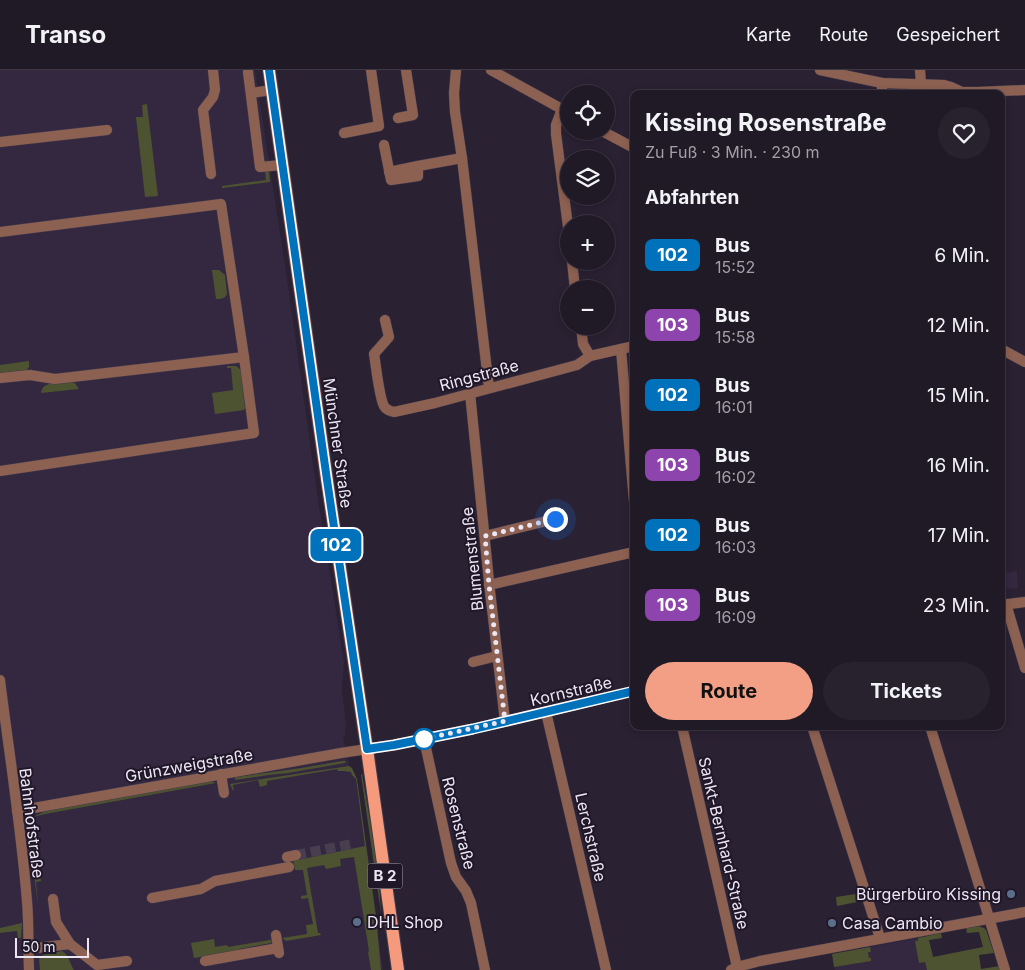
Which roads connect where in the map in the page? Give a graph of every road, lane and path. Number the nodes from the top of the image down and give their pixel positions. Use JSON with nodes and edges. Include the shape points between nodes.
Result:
{"nodes":[{"id":1,"x":213,"y":70,"type":"edge"},
{"id":2,"x":269,"y":70,"type":"edge"},
{"id":3,"x":371,"y":70,"type":"edge"},
{"id":4,"x":406,"y":70,"type":"edge"},
{"id":5,"x":456,"y":70,"type":"edge"},
{"id":6,"x":491,"y":70,"type":"edge"},
{"id":7,"x":820,"y":70,"type":"edge"},
{"id":8,"x":920,"y":70,"type":"edge"},
{"id":9,"x":248,"y":72,"type":"dead end"},
{"id":10,"x":882,"y":83,"type":"junction"},
{"id":11,"x":920,"y":85,"type":"junction"},
{"id":12,"x":272,"y":90,"type":"junction"},
{"id":13,"x":882,"y":90,"type":"edge"},
{"id":14,"x":958,"y":90,"type":"edge"},
{"id":15,"x":1025,"y":90,"type":"edge"},
{"id":16,"x":1005,"y":91,"type":"edge"},
{"id":17,"x":251,"y":93,"type":"junction"},
{"id":18,"x":560,"y":108,"type":"edge"},
{"id":19,"x":398,"y":118,"type":"dead end"},
{"id":20,"x":560,"y":119,"type":"edge"},
{"id":21,"x":107,"y":130,"type":"dead end"},
{"id":22,"x":344,"y":133,"type":"dead end"},
{"id":23,"x":615,"y":138,"type":"edge"},
{"id":24,"x":0,"y":142,"type":"edge"},
{"id":25,"x":384,"y":145,"type":"dead end"},
{"id":26,"x":630,"y":146,"type":"edge"},
{"id":27,"x":462,"y":158,"type":"junction"},
{"id":28,"x":282,"y":165,"type":"junction"},
{"id":29,"x":211,"y":174,"type":"dead end"},
{"id":30,"x":567,"y":215,"type":"edge"},
{"id":31,"x":0,"y":232,"type":"edge"},
{"id":32,"x":385,"y":320,"type":"dead end"},
{"id":33,"x":582,"y":335,"type":"edge"},
{"id":34,"x":630,"y":347,"type":"edge"},
{"id":35,"x":621,"y":349,"type":"junction"},
{"id":36,"x":1005,"y":352,"type":"edge"},
{"id":37,"x":590,"y":356,"type":"junction"},
{"id":38,"x":244,"y":357,"type":"junction"},
{"id":39,"x":1025,"y":362,"type":"edge"},
{"id":40,"x":0,"y":378,"type":"edge"},
{"id":41,"x":489,"y":388,"type":"junction"},
{"id":42,"x":470,"y":393,"type":"junction"},
{"id":43,"x":630,"y":454,"type":"edge"},
{"id":44,"x":0,"y":471,"type":"edge"},
{"id":45,"x":555,"y":519,"type":"dead end"},
{"id":46,"x":485,"y":536,"type":"junction"},
{"id":47,"x":630,"y":553,"type":"edge"},
{"id":48,"x":489,"y":585,"type":"junction"},
{"id":49,"x":1025,"y":602,"type":"edge"},
{"id":50,"x":1005,"y":605,"type":"edge"},
{"id":51,"x":1005,"y":608,"type":"edge"},
{"id":52,"x":497,"y":656,"type":"junction"},
{"id":53,"x":473,"y":662,"type":"dead end"},
{"id":54,"x":1025,"y":668,"type":"edge"},
{"id":55,"x":0,"y":680,"type":"edge"},
{"id":56,"x":630,"y":692,"type":"edge"},
{"id":57,"x":546,"y":712,"type":"junction"},
{"id":58,"x":505,"y":721,"type":"junction"},
{"id":59,"x":683,"y":730,"type":"edge"},
{"id":60,"x":813,"y":730,"type":"edge"},
{"id":61,"x":931,"y":730,"type":"edge"},
{"id":62,"x":424,"y":739,"type":"junction"},
{"id":63,"x":367,"y":749,"type":"junction"},
{"id":64,"x":221,"y":774,"type":"junction"},
{"id":65,"x":224,"y":794,"type":"dead end"},
{"id":66,"x":17,"y":811,"type":"junction"},
{"id":67,"x":291,"y":860,"type":"tunnel mouth"},
{"id":68,"x":152,"y":898,"type":"dead end"},
{"id":69,"x":53,"y":899,"type":"dead end"},
{"id":70,"x":1025,"y":912,"type":"edge"},
{"id":71,"x":989,"y":918,"type":"junction"},
{"id":72,"x":276,"y":935,"type":"dead end"},
{"id":73,"x":880,"y":938,"type":"junction"},
{"id":74,"x":70,"y":944,"type":"junction"},
{"id":75,"x":17,"y":945,"type":"dead end"},
{"id":76,"x":28,"y":946,"type":"junction"},
{"id":77,"x":205,"y":960,"type":"dead end"},
{"id":78,"x":127,"y":961,"type":"dead end"},
{"id":79,"x":734,"y":968,"type":"edge"},
{"id":80,"x":30,"y":970,"type":"edge"},
{"id":81,"x":398,"y":970,"type":"edge"},
{"id":82,"x":485,"y":970,"type":"edge"},
{"id":83,"x":606,"y":970,"type":"edge"},
{"id":84,"x":1005,"y":970,"type":"edge"}],
"edges":[{"from":1,"to":29,"type":"street","via":[[214,97],[203,110]]},
{"from":2,"to":12,"type":"main road","name":"Münchner Straße","number":"B 2"},
{"from":3,"to":22,"type":"street","via":[[379,126]]},
{"from":4,"to":19,"type":"street","via":[[413,115]]},
{"from":5,"to":27,"type":"street","via":[[455,112]]},
{"from":6,"to":18,"type":"street"},
{"from":7,"to":10,"type":"street"},
{"from":8,"to":11,"type":"street"},
{"from":9,"to":17,"type":"street"},
{"from":10,"to":11,"type":"street"},
{"from":10,"to":13,"type":"street"},
{"from":11,"to":14,"type":"street","via":[[944,85]]},
{"from":12,"to":17,"type":"street"},
{"from":12,"to":28,"type":"main road","name":"Münchner Straße","number":"B 2"},
{"from":15,"to":16,"type":"street"},
{"from":17,"to":28,"type":"street","via":[[260,168]]},
{"from":20,"to":30,"type":"street","via":[[556,134]]},
{"from":21,"to":24,"type":"street"},
{"from":23,"to":26,"type":"street"},
{"from":25,"to":27,"type":"street","via":[[390,172]]},
{"from":27,"to":41,"type":"street"},
{"from":28,"to":63,"type":"main road","name":"Münchner Straße","number":"B 2"},
{"from":31,"to":38,"type":"street","via":[[221,204]]},
{"from":32,"to":42,"type":"street","name":"Ringstraße","via":[[389,337],[374,354],[382,399],[388,410],[402,411]]},
{"from":33,"to":37,"type":"street"},
{"from":34,"to":35,"type":"street","name":"Ringstraße"},
{"from":35,"to":37,"type":"street","name":"Ringstraße"},
{"from":35,"to":43,"type":"street"},
{"from":36,"to":39,"type":"street"},
{"from":37,"to":41,"type":"street","name":"Ringstraße","via":[[577,365]]},
{"from":38,"to":40,"type":"street","via":[[55,379],[30,375]]},
{"from":38,"to":44,"type":"street","via":[[254,433]]},
{"from":41,"to":42,"type":"street","name":"Ringstraße"},
{"from":42,"to":46,"type":"street","name":"Blumenstraße"},
{"from":45,"to":46,"type":"street"},
{"from":46,"to":48,"type":"street","name":"Blumenstraße"},
{"from":47,"to":48,"type":"street"},
{"from":48,"to":52,"type":"street","name":"Blumenstraße"},
{"from":49,"to":50,"type":"street"},
{"from":51,"to":54,"type":"street"},
{"from":52,"to":53,"type":"street"},
{"from":52,"to":58,"type":"street","name":"Blumenstraße"},
{"from":55,"to":66,"type":"street","name":"Bahnhofstraße"},
{"from":56,"to":57,"type":"street","name":"Kornstraße"},
{"from":57,"to":58,"type":"street","name":"Kornstraße"},
{"from":57,"to":83,"type":"street","name":"Lerchstraße"},
{"from":58,"to":62,"type":"street","name":"Kornstraße"},
{"from":59,"to":79,"type":"street","name":"Sankt-Bernhard-Straße"},
{"from":60,"to":73,"type":"street"},
{"from":61,"to":71,"type":"street"},
{"from":62,"to":63,"type":"street","name":"Kornstraße"},
{"from":62,"to":82,"type":"street","name":"Rosenstraße","via":[[451,863],[471,903]]},
{"from":63,"to":64,"type":"street","name":"Grünzweigstraße"},
{"from":63,"to":81,"type":"main road","name":"Münchner Straße","number":"B 2"},
{"from":64,"to":65,"type":"street"},
{"from":64,"to":66,"type":"street","name":"Grünzweigstraße"},
{"from":66,"to":76,"type":"street","name":"Bahnhofstraße","via":[[16,835],[27,902],[24,917]]},
{"from":67,"to":68,"type":"street","via":[[215,881],[201,889]]},
{"from":69,"to":74,"type":"street","via":[[56,922]]},
{"from":70,"to":71,"type":"street"},
{"from":71,"to":73,"type":"street"},
{"from":71,"to":84,"type":"street"},
{"from":72,"to":77,"type":"street","via":[[279,951]]},
{"from":73,"to":79,"type":"street"},
{"from":74,"to":76,"type":"street"},
{"from":74,"to":78,"type":"street","via":[[97,965]]},
{"from":75,"to":76,"type":"street"},
{"from":76,"to":80,"type":"street","name":"Bahnhofstraße"}]}
